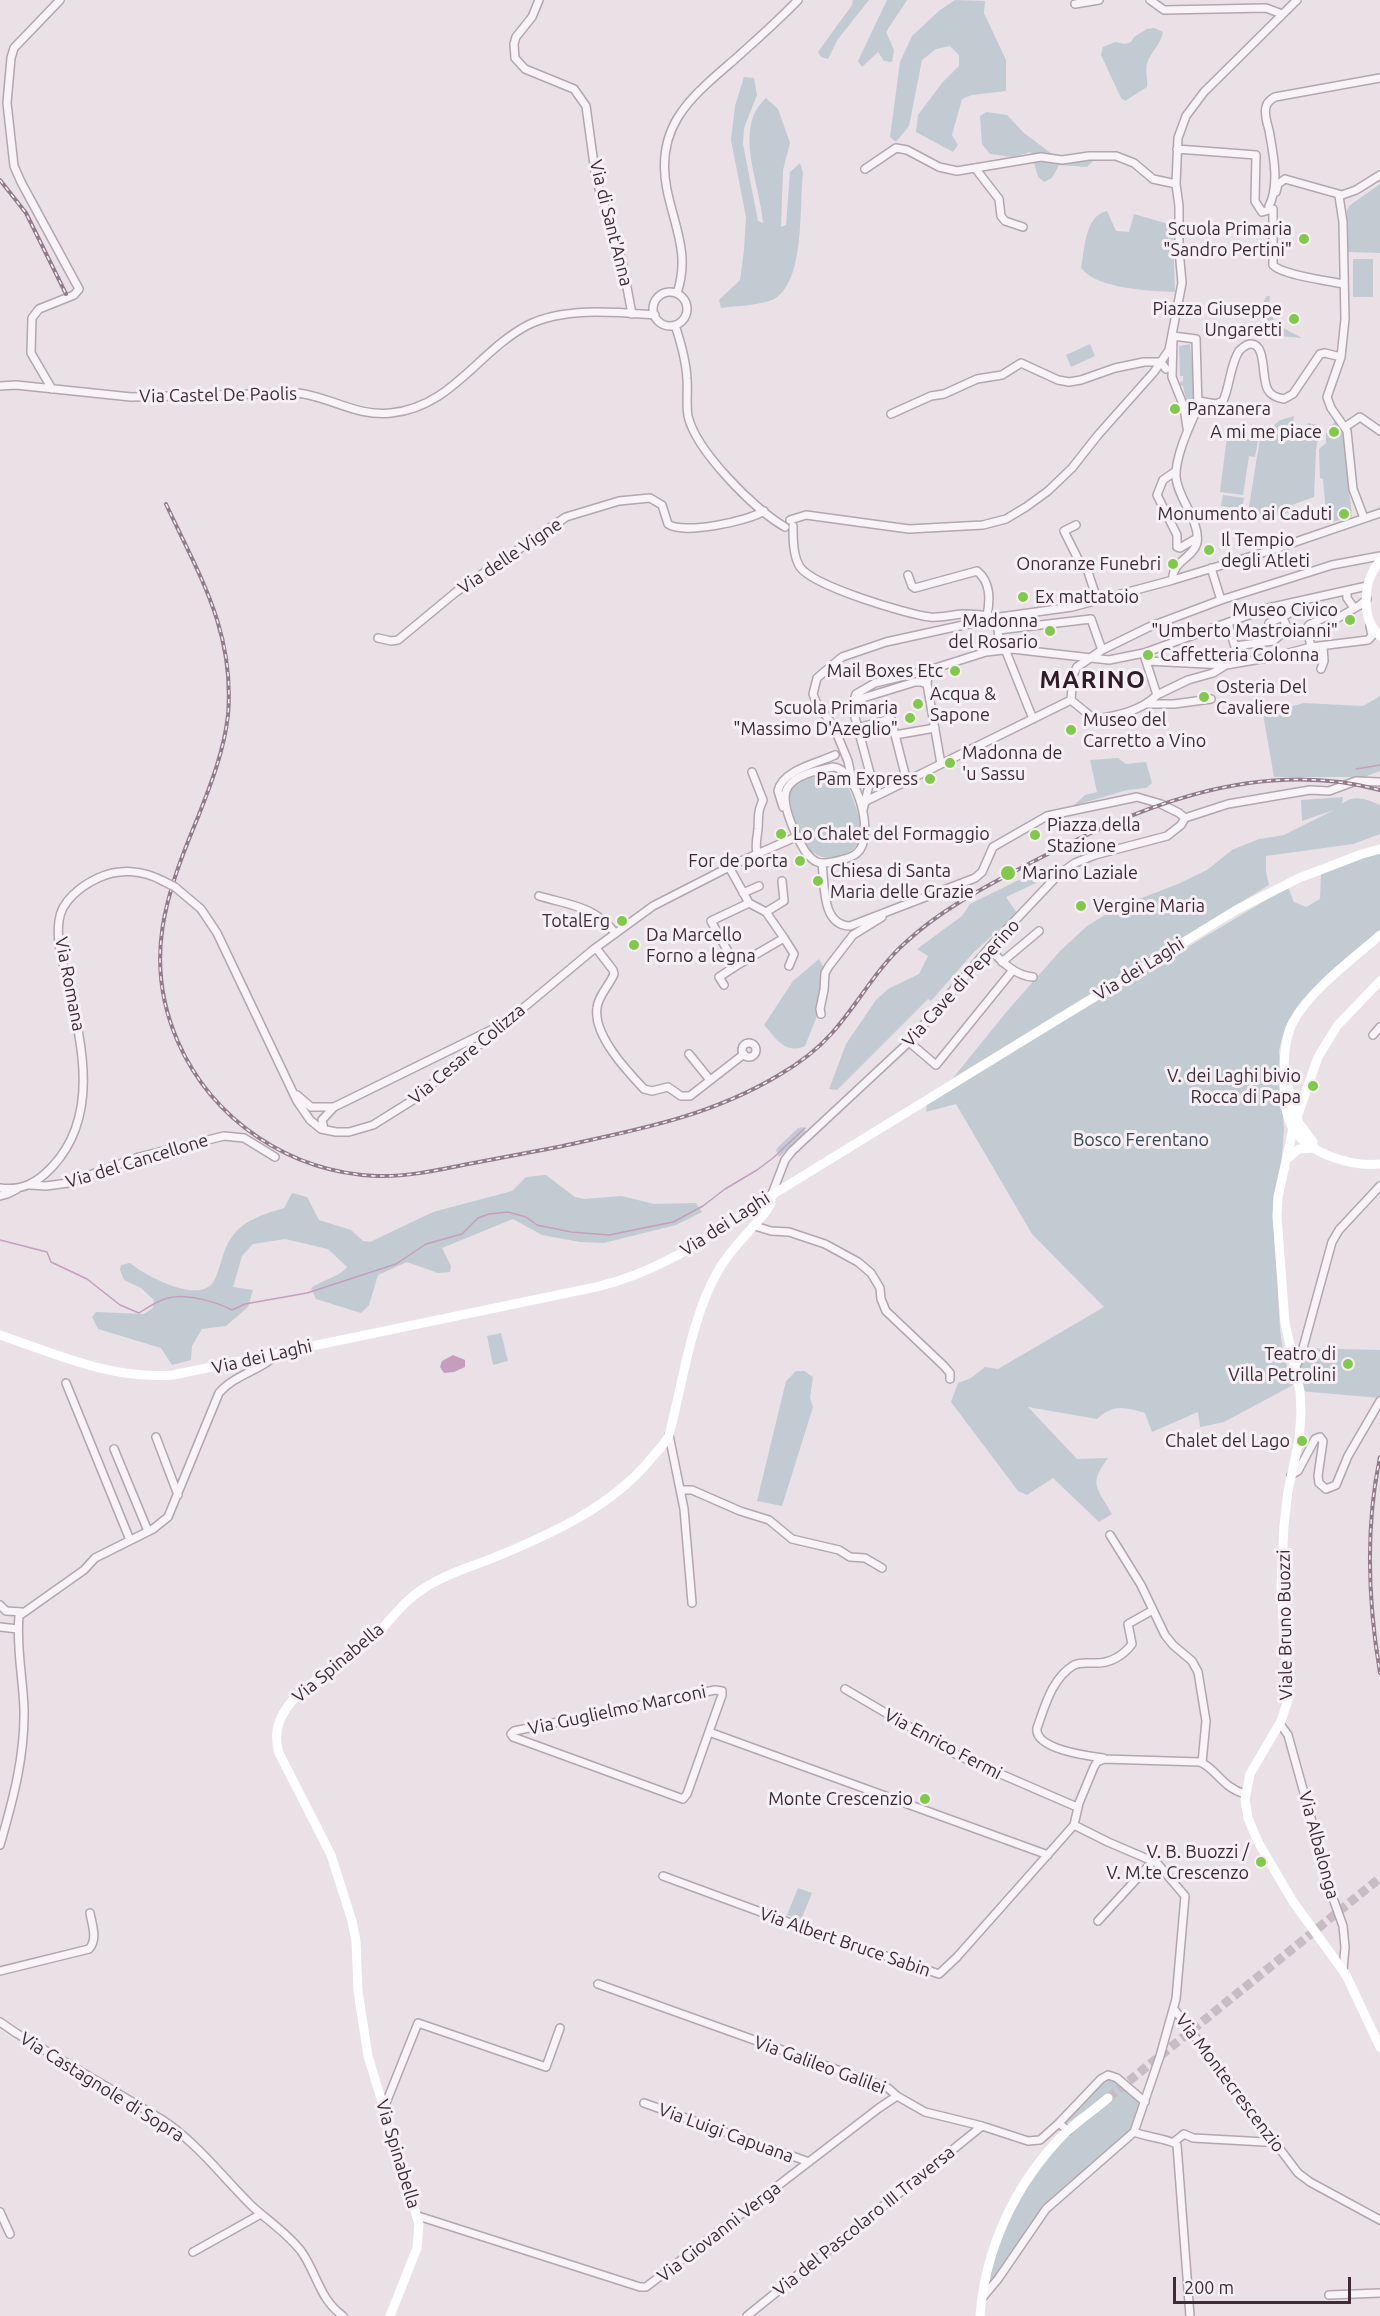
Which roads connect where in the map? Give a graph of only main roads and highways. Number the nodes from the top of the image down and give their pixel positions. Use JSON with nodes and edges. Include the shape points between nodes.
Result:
{"nodes":[{"id":1,"x":1380,"y":561,"type":"edge"},
{"id":2,"x":1376,"y":637,"type":"edge"},
{"id":3,"x":1380,"y":849,"type":"edge"},
{"id":4,"x":1380,"y":935,"type":"edge"},
{"id":5,"x":1380,"y":981,"type":"edge"},
{"id":6,"x":1284,"y":1068,"type":"junction"},
{"id":7,"x":1307,"y":1086,"type":"junction"},
{"id":8,"x":1289,"y":1090,"type":"junction"},
{"id":9,"x":1303,"y":1100,"type":"junction"},
{"id":10,"x":1286,"y":1110,"type":"junction"},
{"id":11,"x":1297,"y":1118,"type":"junction"},
{"id":12,"x":1293,"y":1129,"type":"junction"},
{"id":13,"x":1310,"y":1138,"type":"junction"},
{"id":14,"x":1318,"y":1149,"type":"junction"},
{"id":15,"x":1287,"y":1160,"type":"junction"},
{"id":16,"x":1380,"y":1164,"type":"edge"},
{"id":17,"x":772,"y":1194,"type":"junction"},
{"id":18,"x":0,"y":1335,"type":"edge"},
{"id":19,"x":1380,"y":2047,"type":"edge"},
{"id":20,"x":1108,"y":2098,"type":"tunnel mouth"},
{"id":21,"x":390,"y":2316,"type":"edge"},
{"id":22,"x":980,"y":2316,"type":"edge"}],
"edges":[{"from":1,"to":2,"type":"main road","via":[[1372,571],[1365,601]]},
{"from":3,"to":17,"type":"main road","name":"Via dei Laghi","via":[[1314,872],[1251,901]]},
{"from":4,"to":6,"type":"main road","via":[[1301,1009],[1288,1035]]},
{"from":5,"to":7,"type":"main road","via":[[1331,1034]]},
{"from":6,"to":8,"type":"main road"},
{"from":6,"to":10,"type":"main road"},
{"from":7,"to":8,"type":"main road","via":[[1300,1093]]},
{"from":7,"to":9,"type":"main road"},
{"from":8,"to":11,"type":"main road"},
{"from":9,"to":11,"type":"main road"},
{"from":9,"to":13,"type":"main road"},
{"from":10,"to":12,"type":"main road"},
{"from":10,"to":15,"type":"main road"},
{"from":11,"to":12,"type":"main road"},
{"from":11,"to":13,"type":"main road"},
{"from":12,"to":14,"type":"main road"},
{"from":12,"to":15,"type":"main road"},
{"from":13,"to":14,"type":"main road"},
{"from":14,"to":15,"type":"main road","via":[[1299,1149]]},
{"from":14,"to":16,"type":"main road","via":[[1349,1163]]},
{"from":15,"to":19,"type":"main road","name":"Viale Bruno Buozzi","via":[[1277,1217],[1285,1323],[1300,1390],[1301,1414],[1284,1525],[1281,1587],[1288,1700],[1280,1724],[1250,1774],[1245,1794],[1248,1818],[1258,1842],[1292,1900],[1343,1970]]},
{"from":17,"to":18,"type":"main road","name":"Via dei Laghi","via":[[675,1257],[632,1278],[192,1372],[142,1376],[106,1369]]},
{"from":17,"to":21,"type":"main road","name":"Via Spinabella","via":[[770,1205],[723,1263],[708,1292],[669,1435],[636,1475],[576,1519],[423,1588],[366,1644],[295,1697],[280,1719],[276,1734],[279,1753],[331,1856],[354,1925],[366,2042],[418,2216],[419,2244]]},
{"from":20,"to":22,"type":"main road","via":[[1068,2131],[1039,2164],[1010,2210],[991,2252]]}]}
